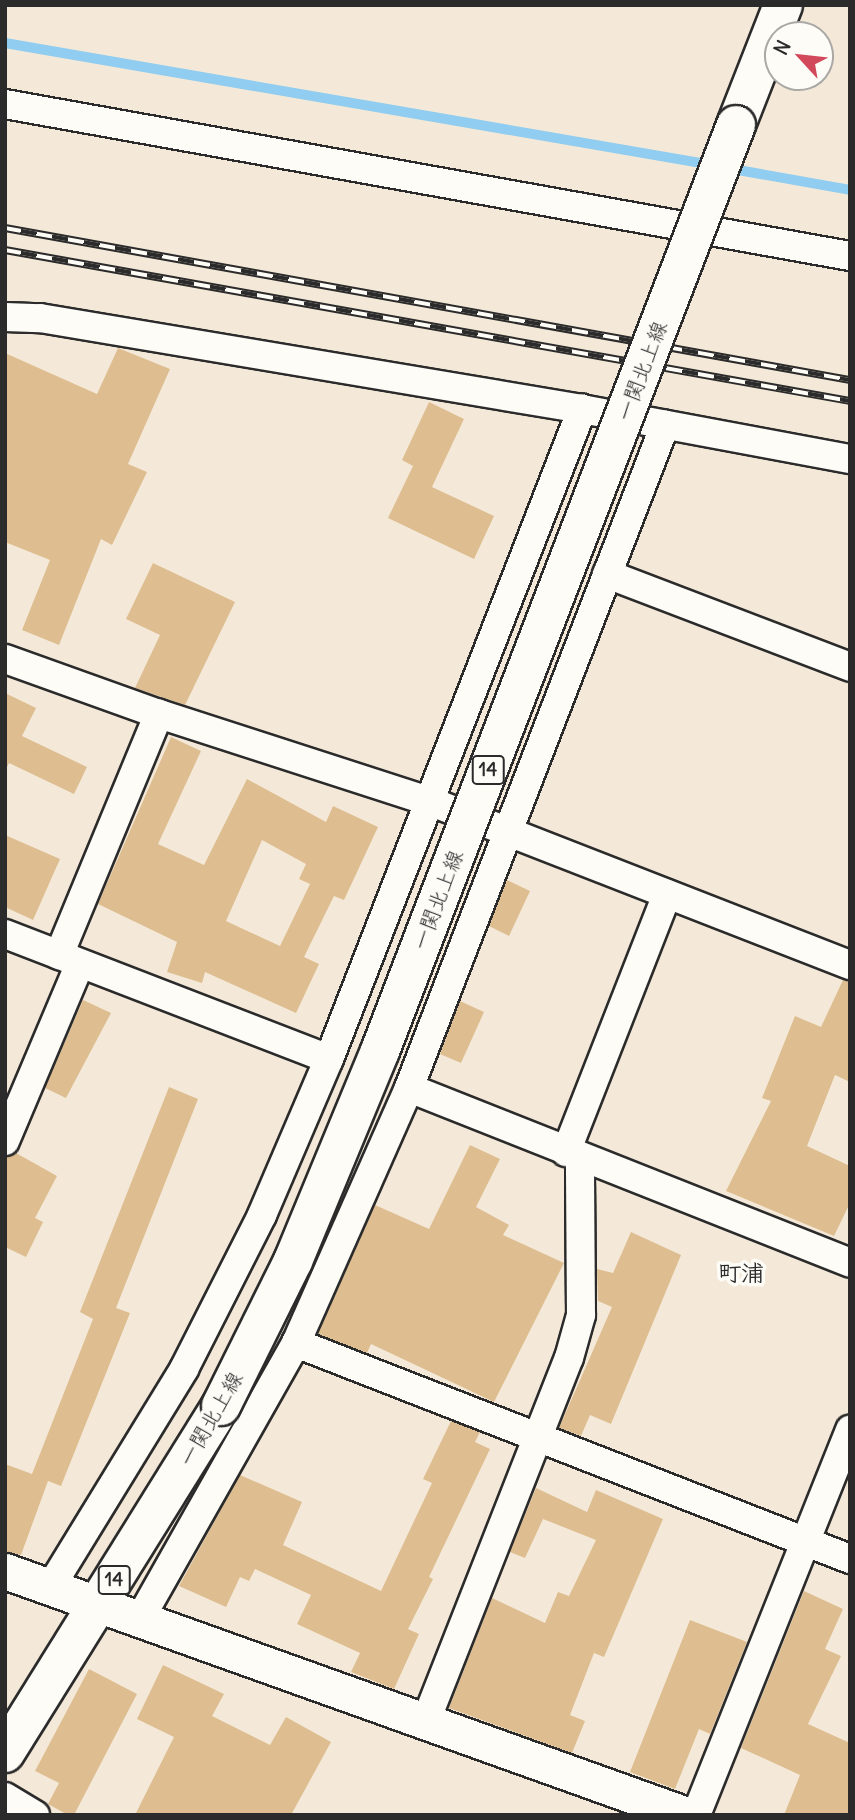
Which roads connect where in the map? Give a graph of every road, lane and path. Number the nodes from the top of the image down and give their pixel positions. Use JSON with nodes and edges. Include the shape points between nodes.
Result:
{"nodes":[{"id":1,"x":783,"y":5,"type":"edge"},
{"id":2,"x":5,"y":104,"type":"edge"},
{"id":3,"x":850,"y":256,"type":"edge"},
{"id":4,"x":5,"y":317,"type":"edge"},
{"id":5,"x":582,"y":409,"type":"junction"},
{"id":6,"x":665,"y":425,"type":"junction"},
{"id":7,"x":850,"y":459,"type":"edge"},
{"id":8,"x":607,"y":574,"type":"junction"},
{"id":9,"x":5,"y":659,"type":"edge"},
{"id":10,"x":850,"y":667,"type":"edge"},
{"id":11,"x":159,"y":714,"type":"junction"},
{"id":12,"x":429,"y":801,"type":"junction"},
{"id":13,"x":507,"y":832,"type":"junction"},
{"id":14,"x":667,"y":894,"type":"junction"},
{"id":15,"x":5,"y":934,"type":"edge"},
{"id":16,"x":69,"y":960,"type":"junction"},
{"id":17,"x":850,"y":965,"type":"edge"},
{"id":18,"x":329,"y":1059,"type":"junction"},
{"id":19,"x":409,"y":1088,"type":"junction"},
{"id":20,"x":5,"y":1141,"type":"edge"},
{"id":21,"x":573,"y":1155,"type":"junction"},
{"id":22,"x":850,"y":1262,"type":"edge"},
{"id":23,"x":296,"y":1343,"type":"junction"},
{"id":24,"x":850,"y":1430,"type":"edge"},
{"id":25,"x":535,"y":1439,"type":"junction"},
{"id":26,"x":807,"y":1542,"type":"junction"},
{"id":27,"x":850,"y":1559,"type":"edge"},
{"id":28,"x":5,"y":1572,"type":"edge"},
{"id":29,"x":50,"y":1588,"type":"junction"},
{"id":30,"x":98,"y":1606,"type":"junction"},
{"id":31,"x":141,"y":1616,"type":"junction"},
{"id":32,"x":425,"y":1723,"type":"junction"},
{"id":33,"x":5,"y":1753,"type":"edge"},
{"id":34,"x":5,"y":1797,"type":"edge"},
{"id":35,"x":35,"y":1815,"type":"edge"},
{"id":36,"x":687,"y":1815,"type":"edge"},
{"id":37,"x":696,"y":1815,"type":"edge"}],
"edges":[{"from":1,"to":30,"type":"main road","name":"一関北上線","number":"14","bridge":true,"via":[[380,1051],[293,1261],[221,1406]]},
{"from":2,"to":3,"type":"street"},
{"from":4,"to":5,"type":"street","via":[[40,318]]},
{"from":5,"to":6,"type":"street"},
{"from":5,"to":12,"type":"street"},
{"from":6,"to":7,"type":"street"},
{"from":6,"to":8,"type":"street"},
{"from":8,"to":10,"type":"street"},
{"from":8,"to":13,"type":"street"},
{"from":9,"to":11,"type":"street"},
{"from":11,"to":12,"type":"street"},
{"from":11,"to":16,"type":"street"},
{"from":12,"to":13,"type":"street"},
{"from":12,"to":18,"type":"street"},
{"from":13,"to":14,"type":"street"},
{"from":13,"to":19,"type":"street"},
{"from":14,"to":17,"type":"street"},
{"from":14,"to":21,"type":"street"},
{"from":15,"to":16,"type":"street"},
{"from":16,"to":18,"type":"street"},
{"from":16,"to":20,"type":"street"},
{"from":18,"to":29,"type":"street","via":[[262,1214],[184,1369]]},
{"from":19,"to":21,"type":"street"},
{"from":19,"to":23,"type":"street"},
{"from":21,"to":22,"type":"street"},
{"from":21,"to":25,"type":"street","via":[[581,1315],[569,1358]]},
{"from":23,"to":25,"type":"street"},
{"from":23,"to":31,"type":"street"},
{"from":24,"to":26,"type":"street"},
{"from":25,"to":26,"type":"street"},
{"from":25,"to":32,"type":"street"},
{"from":26,"to":27,"type":"street"},
{"from":26,"to":37,"type":"street"},
{"from":28,"to":29,"type":"street"},
{"from":29,"to":30,"type":"street"},
{"from":30,"to":31,"type":"street"},
{"from":30,"to":33,"type":"main road","name":"一関北上線","number":"14"},
{"from":31,"to":32,"type":"street"},
{"from":32,"to":36,"type":"street"},
{"from":34,"to":35,"type":"street"}]}
